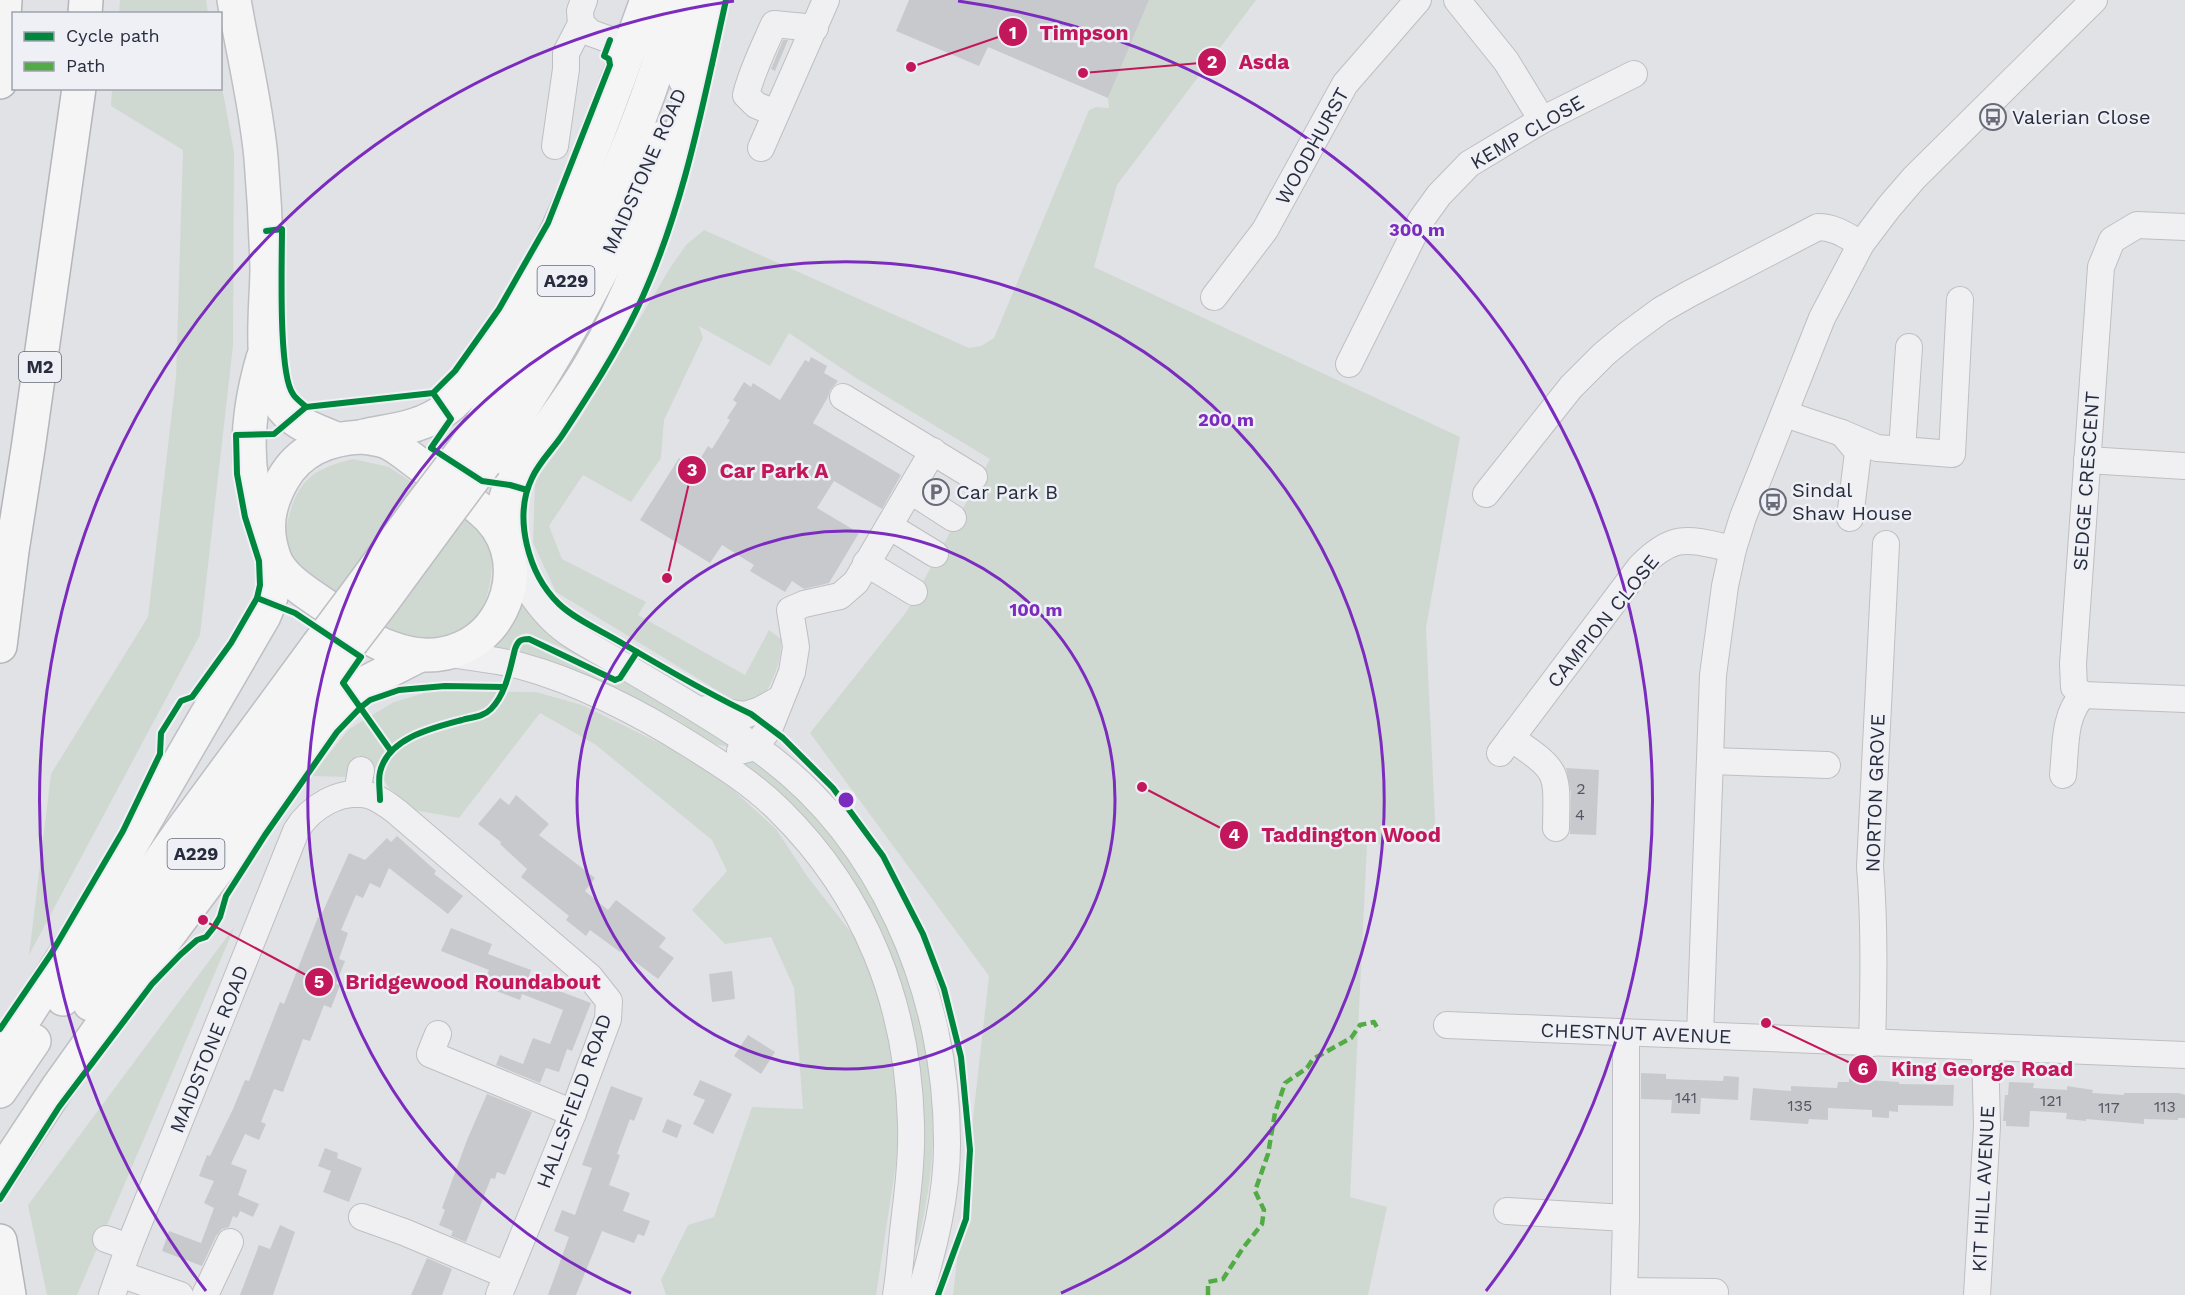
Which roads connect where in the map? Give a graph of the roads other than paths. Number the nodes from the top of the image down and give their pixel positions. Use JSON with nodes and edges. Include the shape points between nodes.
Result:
{"nodes":[{"id":1,"x":5,"y":0,"type":"edge"},
{"id":2,"x":234,"y":0,"type":"edge"},
{"id":3,"x":647,"y":0,"type":"edge"},
{"id":4,"x":678,"y":0,"type":"edge"},
{"id":5,"x":708,"y":0,"type":"edge"},
{"id":6,"x":826,"y":0,"type":"edge"},
{"id":7,"x":1418,"y":0,"type":"edge"},
{"id":8,"x":1457,"y":0,"type":"edge"},
{"id":9,"x":2094,"y":0,"type":"edge"},
{"id":10,"x":582,"y":12,"type":"edge"},
{"id":11,"x":814,"y":28,"type":"junction"},
{"id":12,"x":620,"y":43,"type":"junction"},
{"id":13,"x":693,"y":59,"type":"junction"},
{"id":14,"x":1634,"y":74,"type":"dead end"},
{"id":15,"x":0,"y":82,"type":"edge"},
{"id":16,"x":79,"y":90,"type":"edge"},
{"id":17,"x":775,"y":113,"type":"junction"},
{"id":18,"x":1542,"y":120,"type":"junction"},
{"id":19,"x":555,"y":146,"type":"dead end"},
{"id":20,"x":761,"y":148,"type":"dead end"},
{"id":21,"x":2185,"y":227,"type":"edge"},
{"id":22,"x":1861,"y":244,"type":"junction"},
{"id":23,"x":1214,"y":297,"type":"dead end"},
{"id":24,"x":1959,"y":300,"type":"dead end"},
{"id":25,"x":1909,"y":347,"type":"dead end"},
{"id":26,"x":265,"y":353,"type":"junction"},
{"id":27,"x":1349,"y":364,"type":"dead end"},
{"id":28,"x":843,"y":397,"type":"dead end"},
{"id":29,"x":1785,"y":414,"type":"junction"},
{"id":30,"x":1842,"y":433,"type":"junction"},
{"id":31,"x":349,"y":438,"type":"junction"},
{"id":32,"x":1902,"y":450,"type":"junction"},
{"id":33,"x":933,"y":452,"type":"junction"},
{"id":34,"x":475,"y":455,"type":"junction"},
{"id":35,"x":2087,"y":460,"type":"junction"},
{"id":36,"x":2185,"y":466,"type":"edge"},
{"id":37,"x":974,"y":477,"type":"dead end"},
{"id":38,"x":911,"y":491,"type":"junction"},
{"id":39,"x":1486,"y":494,"type":"dead end"},
{"id":40,"x":953,"y":518,"type":"dead end"},
{"id":41,"x":1850,"y":518,"type":"dead end"},
{"id":42,"x":889,"y":525,"type":"junction"},
{"id":43,"x":271,"y":544,"type":"junction"},
{"id":44,"x":1886,"y":544,"type":"dead end"},
{"id":45,"x":507,"y":548,"type":"junction"},
{"id":46,"x":1733,"y":549,"type":"junction"},
{"id":47,"x":935,"y":554,"type":"dead end"},
{"id":48,"x":866,"y":563,"type":"junction"},
{"id":49,"x":914,"y":592,"type":"dead end"},
{"id":50,"x":0,"y":646,"type":"edge"},
{"id":51,"x":328,"y":653,"type":"junction"},
{"id":52,"x":435,"y":654,"type":"junction"},
{"id":53,"x":2082,"y":695,"type":"junction"},
{"id":54,"x":780,"y":699,"type":"junction"},
{"id":55,"x":2185,"y":699,"type":"edge"},
{"id":56,"x":693,"y":708,"type":"junction"},
{"id":57,"x":755,"y":747,"type":"junction"},
{"id":58,"x":711,"y":758,"type":"junction"},
{"id":59,"x":1711,"y":761,"type":"junction"},
{"id":60,"x":1827,"y":765,"type":"dead end"},
{"id":61,"x":2063,"y":775,"type":"dead end"},
{"id":62,"x":351,"y":788,"type":"joint"},
{"id":63,"x":1556,"y":828,"type":"dead end"},
{"id":64,"x":1447,"y":1025,"type":"dead end"},
{"id":65,"x":1626,"y":1033,"type":"junction"},
{"id":66,"x":438,"y":1034,"type":"dead end"},
{"id":67,"x":1700,"y":1035,"type":"junction"},
{"id":68,"x":1872,"y":1042,"type":"junction"},
{"id":69,"x":1985,"y":1047,"type":"junction"},
{"id":70,"x":2185,"y":1055,"type":"edge"},
{"id":71,"x":0,"y":1057,"type":"edge"},
{"id":72,"x":0,"y":1091,"type":"edge"},
{"id":73,"x":573,"y":1113,"type":"junction"},
{"id":74,"x":0,"y":1136,"type":"edge"},
{"id":75,"x":0,"y":1175,"type":"edge"},
{"id":76,"x":1507,"y":1211,"type":"dead end"},
{"id":77,"x":362,"y":1217,"type":"dead end"},
{"id":78,"x":1626,"y":1218,"type":"junction"},
{"id":79,"x":0,"y":1241,"type":"edge"},
{"id":80,"x":230,"y":1242,"type":"dead end"},
{"id":81,"x":116,"y":1285,"type":"edge"},
{"id":82,"x":502,"y":1285,"type":"edge"},
{"id":83,"x":1715,"y":1292,"type":"dead end"},
{"id":84,"x":1624,"y":1293,"type":"edge"},
{"id":85,"x":9,"y":1295,"type":"edge"},
{"id":86,"x":180,"y":1295,"type":"edge"},
{"id":87,"x":205,"y":1295,"type":"edge"},
{"id":88,"x":896,"y":1295,"type":"edge"},
{"id":89,"x":920,"y":1295,"type":"edge"},
{"id":90,"x":1977,"y":1295,"type":"edge"}],
"edges":[{"from":1,"to":15,"type":"main road"},
{"from":2,"to":26,"type":"main road","via":[[256,110],[262,165],[267,261]]},
{"from":3,"to":12,"type":"main road"},
{"from":4,"to":34,"type":"main road","number":"A229","via":[[646,104],[591,235],[505,389]]},
{"from":5,"to":13,"type":"main road","name":"MAIDSTONE ROAD","number":"A229"},
{"from":6,"to":11,"type":"street"},
{"from":7,"to":23,"type":"street","name":"WOODHURST","via":[[1345,84],[1265,230]]},
{"from":8,"to":18,"type":"street","via":[[1506,61]]},
{"from":9,"to":22,"type":"street","via":[[1914,178]]},
{"from":10,"to":12,"type":"street","via":[[591,33]]},
{"from":10,"to":19,"type":"street","via":[[566,53]]},
{"from":11,"to":17,"type":"street"},
{"from":11,"to":17,"type":"street","via":[[774,24],[746,95],[756,105]]},
{"from":12,"to":31,"type":"main road","via":[[601,128],[553,242],[475,376],[445,410],[428,420],[408,428]]},
{"from":13,"to":34,"type":"main road","name":"MAIDSTONE ROAD","number":"A229","via":[[646,174],[574,322],[527,404]]},
{"from":13,"to":45,"type":"main road","via":[[694,82],[639,270],[591,364],[510,485],[503,518]]},
{"from":14,"to":18,"type":"street","name":"KEMP CLOSE"},
{"from":16,"to":50,"type":"main road","number":"M2"},
{"from":17,"to":20,"type":"street"},
{"from":18,"to":27,"type":"street","name":"KEMP CLOSE","via":[[1468,164],[1438,195],[1421,220]]},
{"from":21,"to":35,"type":"street","name":"SEDGE CRESCENT","via":[[2137,225],[2112,240],[2101,267]]},
{"from":22,"to":29,"type":"street","via":[[1822,318]]},
{"from":22,"to":39,"type":"street","via":[[1842,232],[1818,227],[1661,310],[1604,354],[1571,387]]},
{"from":24,"to":32,"type":"street","via":[[1952,454]]},
{"from":25,"to":32,"type":"street"},
{"from":26,"to":31,"type":"main road","via":[[279,404],[300,423]]},
{"from":26,"to":43,"type":"main road","via":[[254,389],[248,447],[259,513]]},
{"from":28,"to":33,"type":"street"},
{"from":29,"to":30,"type":"street"},
{"from":29,"to":46,"type":"street"},
{"from":30,"to":32,"type":"street","via":[[1877,448]]},
{"from":30,"to":41,"type":"street","via":[[1858,452]]},
{"from":31,"to":43,"type":"main road","via":[[310,450],[292,466],[268,515]]},
{"from":31,"to":45,"type":"main road","via":[[389,443],[485,513]]},
{"from":33,"to":37,"type":"street"},
{"from":33,"to":38,"type":"street"},
{"from":34,"to":51,"type":"main road","name":"MAIDSTONE ROAD","number":"A229","bridge":true},
{"from":35,"to":36,"type":"street"},
{"from":35,"to":53,"type":"street","name":"SEDGE CRESCENT","via":[[2073,664],[2074,687]]},
{"from":38,"to":40,"type":"street"},
{"from":38,"to":42,"type":"street"},
{"from":42,"to":47,"type":"street"},
{"from":42,"to":48,"type":"street"},
{"from":43,"to":52,"type":"main road","via":[[288,577],[374,641],[389,648]]},
{"from":43,"to":71,"type":"main road","via":[[276,572],[264,616],[92,914]]},
{"from":44,"to":68,"type":"street","name":"NORTON GROVE","via":[[1870,867],[1874,936]]},
{"from":45,"to":52,"type":"main road","via":[[511,577],[498,615],[488,629],[460,650]]},
{"from":45,"to":56,"type":"street","via":[[532,595],[554,621]]},
{"from":46,"to":59,"type":"street","via":[[1714,665]]},
{"from":46,"to":63,"type":"street","name":"CAMPION CLOSE","via":[[1676,541],[1650,557],[1506,745],[1547,764],[1554,773]]},
{"from":48,"to":49,"type":"street"},
{"from":48,"to":54,"type":"street","via":[[856,582],[840,596],[790,610],[795,657]]},
{"from":51,"to":72,"type":"main road","number":"A229","via":[[179,834]]},
{"from":51,"to":74,"type":"main road","number":"A229"},
{"from":52,"to":58,"type":"street","via":[[524,667],[570,684],[657,725]]},
{"from":52,"to":75,"type":"main road","via":[[363,684],[340,705],[118,1003]]},
{"from":53,"to":55,"type":"street"},
{"from":53,"to":61,"type":"street","via":[[2068,724]]},
{"from":54,"to":56,"type":"street","via":[[745,715]]},
{"from":54,"to":57,"type":"street","via":[[770,727]]},
{"from":56,"to":57,"type":"street"},
{"from":57,"to":58,"type":"street"},
{"from":57,"to":89,"type":"street","via":[[816,801],[854,846],[906,935],[922,979],[939,1055],[947,1145],[938,1223]]},
{"from":58,"to":88,"type":"street","via":[[779,810],[826,865],[863,923],[890,991],[907,1064],[911,1125],[909,1183]]},
{"from":59,"to":60,"type":"street"},
{"from":59,"to":67,"type":"street"},
{"from":62,"to":73,"type":"street","name":"HALLSFIELD ROAD","via":[[397,812],[605,994],[609,1001],[608,1019]]},
{"from":62,"to":81,"type":"street","name":"MAIDSTONE ROAD","via":[[312,811],[295,832],[117,1243]]},
{"from":64,"to":65,"type":"street","name":"CHESTNUT AVENUE"},
{"from":65,"to":67,"type":"street","name":"CHESTNUT AVENUE"},
{"from":65,"to":78,"type":"street"},
{"from":66,"to":73,"type":"street","via":[[430,1054]]},
{"from":67,"to":68,"type":"street","name":"CHESTNUT AVENUE"},
{"from":68,"to":69,"type":"street","name":"CHESTNUT AVENUE"},
{"from":69,"to":70,"type":"street","name":"CHESTNUT AVENUE"},
{"from":69,"to":90,"type":"street","name":"KIT HILL AVENUE","via":[[1987,1126]]},
{"from":73,"to":82,"type":"street","name":"HALLSFIELD ROAD"},
{"from":76,"to":78,"type":"street"},
{"from":77,"to":82,"type":"street","via":[[404,1232]]},
{"from":78,"to":84,"type":"street"},
{"from":79,"to":85,"type":"main road"},
{"from":80,"to":87,"type":"street"},
{"from":81,"to":86,"type":"street"},
{"from":83,"to":84,"type":"street"}]}
